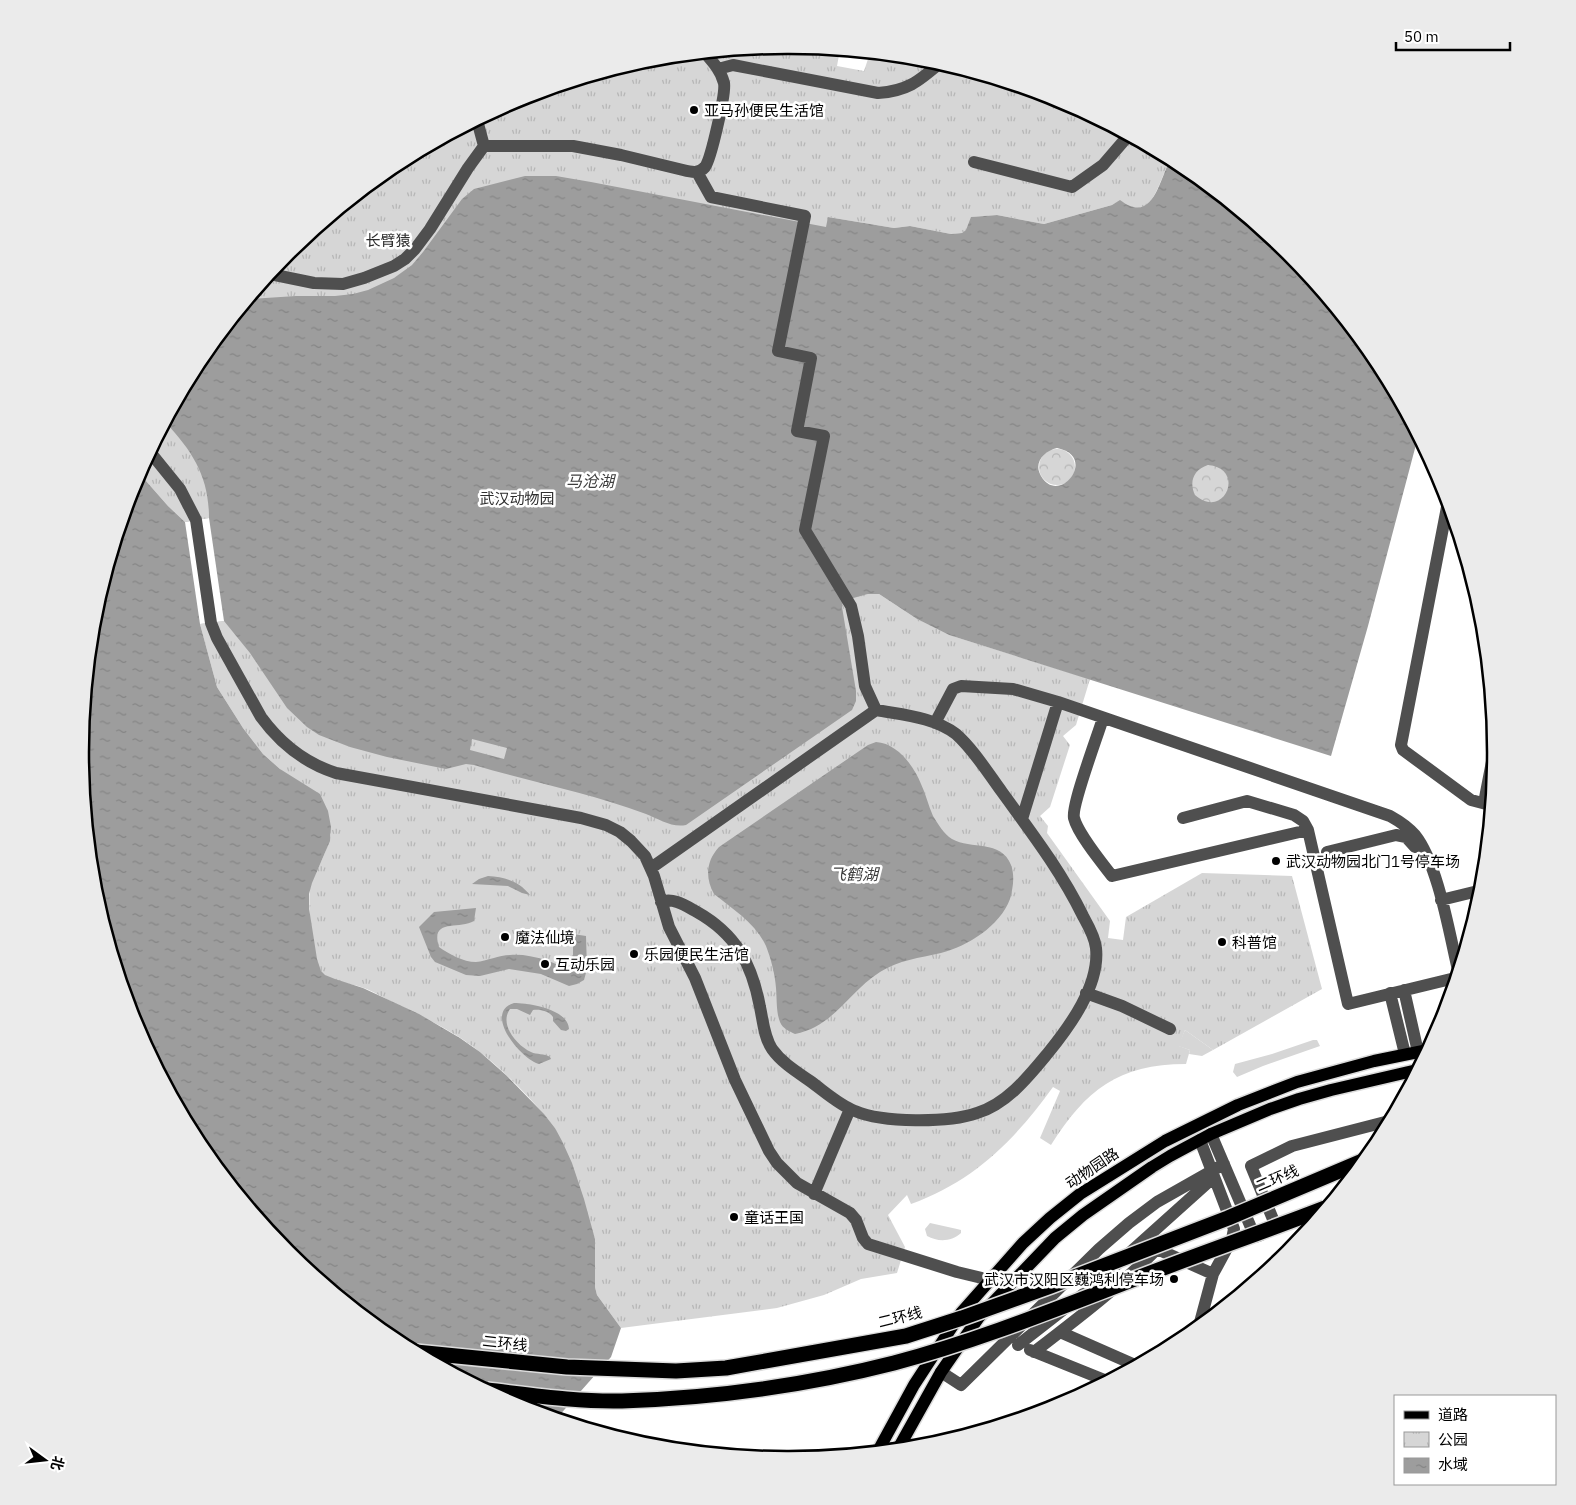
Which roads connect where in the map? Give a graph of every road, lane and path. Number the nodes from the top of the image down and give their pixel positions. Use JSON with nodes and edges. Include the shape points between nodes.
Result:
{"nodes":[{"id":1,"x":710,"y":59,"type":"edge"},
{"id":2,"x":718,"y":68,"type":"junction"},
{"id":3,"x":933,"y":69,"type":"edge"},
{"id":4,"x":479,"y":126,"type":"edge"},
{"id":5,"x":1124,"y":140,"type":"edge"},
{"id":6,"x":484,"y":146,"type":"junction"},
{"id":7,"x":974,"y":162,"type":"dead end"},
{"id":8,"x":697,"y":172,"type":"junction"},
{"id":9,"x":278,"y":276,"type":"edge"},
{"id":10,"x":154,"y":457,"type":"edge"},
{"id":11,"x":1445,"y":516,"type":"edge"},
{"id":12,"x":1058,"y":702,"type":"junction"},
{"id":13,"x":876,"y":710,"type":"junction"},
{"id":14,"x":1103,"y":718,"type":"junction"},
{"id":15,"x":935,"y":723,"type":"junction"},
{"id":16,"x":1485,"y":803,"type":"edge"},
{"id":17,"x":1183,"y":818,"type":"dead end"},
{"id":18,"x":1022,"y":819,"type":"junction"},
{"id":19,"x":1308,"y":830,"type":"junction"},
{"id":20,"x":1397,"y":835,"type":"junction"},
{"id":21,"x":1415,"y":835,"type":"junction"},
{"id":22,"x":1327,"y":852,"type":"dead end"},
{"id":23,"x":651,"y":868,"type":"junction"},
{"id":24,"x":1472,"y":892,"type":"edge"},
{"id":25,"x":1441,"y":900,"type":"junction"},
{"id":26,"x":661,"y":902,"type":"junction"},
{"id":27,"x":1453,"y":967,"type":"edge"},
{"id":28,"x":1453,"y":968,"type":"edge"},
{"id":29,"x":1449,"y":979,"type":"edge"},
{"id":30,"x":1404,"y":990,"type":"junction"},
{"id":31,"x":1086,"y":992,"type":"junction"},
{"id":32,"x":1390,"y":993,"type":"junction"},
{"id":33,"x":1170,"y":1029,"type":"dead end"},
{"id":34,"x":1422,"y":1047,"type":"edge"},
{"id":35,"x":1420,"y":1052,"type":"edge"},
{"id":36,"x":1405,"y":1054,"type":"junction"},
{"id":37,"x":1410,"y":1072,"type":"edge"},
{"id":38,"x":850,"y":1109,"type":"junction"},
{"id":39,"x":1380,"y":1123,"type":"edge"},
{"id":40,"x":1206,"y":1137,"type":"junction"},
{"id":41,"x":1224,"y":1164,"type":"junction"},
{"id":42,"x":1351,"y":1166,"type":"edge"},
{"id":43,"x":1213,"y":1174,"type":"junction"},
{"id":44,"x":814,"y":1194,"type":"junction"},
{"id":45,"x":1313,"y":1213,"type":"edge"},
{"id":46,"x":1312,"y":1214,"type":"edge"},
{"id":47,"x":1277,"y":1229,"type":"junction"},
{"id":48,"x":1213,"y":1274,"type":"junction"},
{"id":49,"x":990,"y":1280,"type":"junction"},
{"id":50,"x":1202,"y":1315,"type":"edge"},
{"id":51,"x":1060,"y":1332,"type":"junction"},
{"id":52,"x":1012,"y":1343,"type":"junction"},
{"id":53,"x":1034,"y":1352,"type":"junction"},
{"id":54,"x":432,"y":1354,"type":"edge"},
{"id":55,"x":1129,"y":1362,"type":"edge"},
{"id":56,"x":941,"y":1372,"type":"junction"},
{"id":57,"x":1100,"y":1377,"type":"edge"},
{"id":58,"x":509,"y":1392,"type":"edge"},
{"id":59,"x":902,"y":1441,"type":"edge"},
{"id":60,"x":881,"y":1445,"type":"edge"}],
"edges":[{"from":1,"to":2,"type":"lane"},
{"from":2,"to":3,"type":"lane","via":[[734,65],[878,93],[912,85]]},
{"from":2,"to":8,"type":"lane","via":[[724,83],[724,95],[708,162]]},
{"from":4,"to":6,"type":"lane"},
{"from":5,"to":7,"type":"lane","via":[[1102,165],[1072,187]]},
{"from":6,"to":8,"type":"lane","via":[[573,146]]},
{"from":6,"to":9,"type":"lane","via":[[430,229],[415,249],[394,266],[343,284],[314,283]]},
{"from":8,"to":13,"type":"lane","via":[[711,196],[806,216],[778,351],[811,358],[797,431],[824,436],[805,530],[854,612],[865,686]]},
{"from":10,"to":23,"type":"lane","via":[[180,489],[196,520],[211,622],[217,638],[261,717],[281,740],[303,758],[326,770],[348,776],[606,825],[631,841]]},
{"from":11,"to":16,"type":"lane","via":[[1401,745],[1471,800]]},
{"from":12,"to":14,"type":"lane"},
{"from":12,"to":15,"type":"lane","via":[[1013,689],[961,686],[954,689]]},
{"from":12,"to":18,"type":"lane"},
{"from":13,"to":15,"type":"lane"},
{"from":13,"to":23,"type":"lane"},
{"from":14,"to":19,"type":"lane","via":[[1074,816],[1112,876]]},
{"from":14,"to":21,"type":"lane","via":[[1390,816]]},
{"from":15,"to":18,"type":"lane","via":[[961,740]]},
{"from":17,"to":19,"type":"lane","via":[[1247,801],[1294,815]]},
{"from":18,"to":31,"type":"lane","via":[[1075,898],[1096,946],[1095,968]]},
{"from":19,"to":32,"type":"lane","via":[[1348,1004]]},
{"from":20,"to":21,"type":"lane"},
{"from":20,"to":22,"type":"lane"},
{"from":20,"to":28,"type":"lane","via":[[1412,843],[1428,874]]},
{"from":21,"to":25,"type":"lane","via":[[1431,865]]},
{"from":23,"to":26,"type":"lane"},
{"from":24,"to":25,"type":"lane"},
{"from":25,"to":27,"type":"lane"},
{"from":26,"to":38,"type":"lane","via":[[669,900],[692,909],[731,938],[753,977],[771,1048],[796,1071]]},
{"from":26,"to":44,"type":"lane","via":[[672,934],[702,993],[735,1080],[769,1151],[797,1184]]},
{"from":29,"to":30,"type":"lane"},
{"from":30,"to":32,"type":"lane"},
{"from":30,"to":34,"type":"lane"},
{"from":31,"to":33,"type":"lane"},
{"from":31,"to":38,"type":"lane","via":[[1072,1020],[1037,1066],[1012,1093],[981,1112],[938,1119],[907,1119],[870,1116]]},
{"from":32,"to":36,"type":"lane"},
{"from":35,"to":36,"type":"main road","name":"动物园路"},
{"from":36,"to":49,"type":"main road","name":"动物园路","via":[[1296,1082],[1238,1104],[1165,1142],[1080,1194],[1037,1230]]},
{"from":37,"to":40,"type":"main road","via":[[1299,1099]]},
{"from":38,"to":44,"type":"lane"},
{"from":39,"to":47,"type":"lane","via":[[1292,1146],[1251,1166]]},
{"from":40,"to":41,"type":"lane"},
{"from":40,"to":43,"type":"lane"},
{"from":40,"to":56,"type":"main road","via":[[1145,1171],[1055,1238],[979,1316]]},
{"from":41,"to":43,"type":"lane"},
{"from":41,"to":47,"type":"lane","via":[[1256,1237]]},
{"from":42,"to":54,"type":"highway","name":"二环线","bridge":true,"via":[[1228,1218],[1051,1286],[906,1336],[726,1368],[676,1372],[567,1367]]},
{"from":43,"to":48,"type":"lane","via":[[1234,1229]]},
{"from":43,"to":52,"type":"lane","via":[[1086,1292]]},
{"from":43,"to":52,"type":"lane","via":[[1157,1202],[1129,1223],[1099,1249]]},
{"from":44,"to":49,"type":"lane","via":[[850,1213],[871,1246]]},
{"from":45,"to":58,"type":"highway","bridge":true,"via":[[946,1348],[816,1381],[762,1390],[619,1401]]},
{"from":46,"to":47,"type":"lane"},
{"from":48,"to":50,"type":"lane"},
{"from":48,"to":51,"type":"lane","via":[[1157,1249],[1096,1305]]},
{"from":49,"to":60,"type":"main road","name":"动物园路","via":[[961,1314],[929,1361]]},
{"from":51,"to":53,"type":"lane"},
{"from":51,"to":55,"type":"lane"},
{"from":52,"to":53,"type":"lane"},
{"from":52,"to":56,"type":"lane","via":[[961,1385]]},
{"from":53,"to":57,"type":"lane"},
{"from":56,"to":59,"type":"main road"}]}
